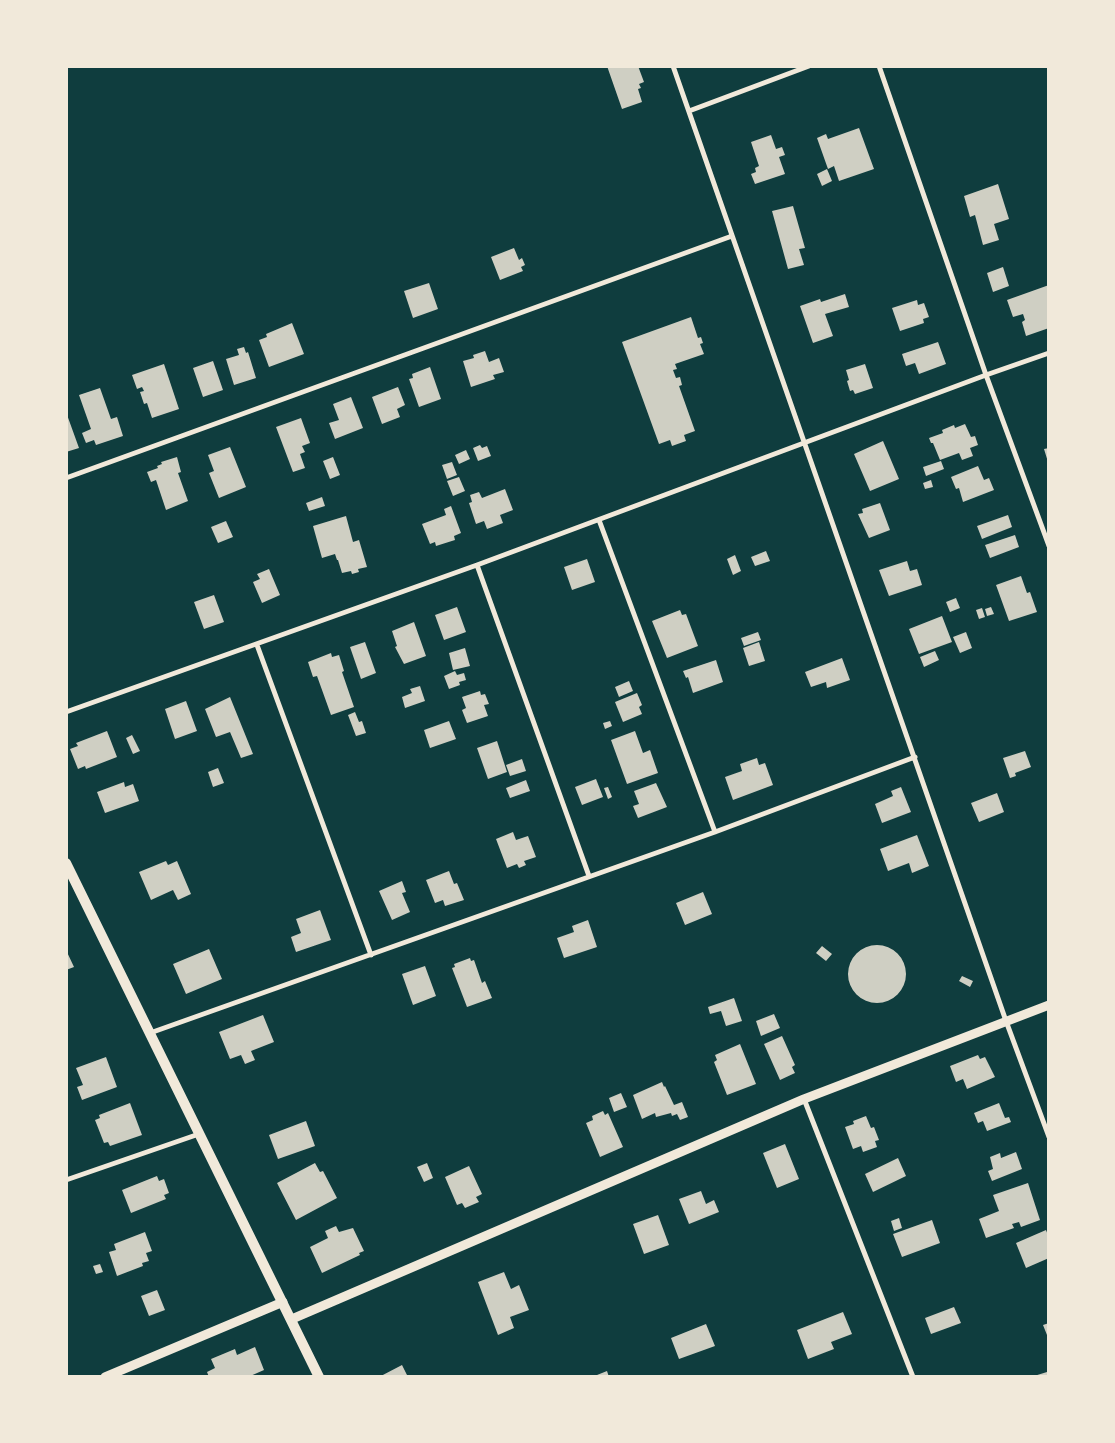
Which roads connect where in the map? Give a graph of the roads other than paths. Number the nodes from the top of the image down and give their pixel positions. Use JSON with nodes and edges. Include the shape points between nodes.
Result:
{"nodes":[{"id":1,"x":673,"y":66,"type":"edge"},
{"id":2,"x":808,"y":66,"type":"edge"},
{"id":3,"x":879,"y":66,"type":"edge"},
{"id":4,"x":689,"y":111,"type":"junction"},
{"id":5,"x":732,"y":236,"type":"junction"},
{"id":6,"x":1049,"y":353,"type":"edge"},
{"id":7,"x":986,"y":375,"type":"junction"},
{"id":8,"x":804,"y":444,"type":"junction"},
{"id":9,"x":66,"y":478,"type":"edge"},
{"id":10,"x":600,"y":520,"type":"junction"},
{"id":11,"x":1049,"y":546,"type":"edge"},
{"id":12,"x":477,"y":565,"type":"junction"},
{"id":13,"x":257,"y":644,"type":"junction"},
{"id":14,"x":66,"y":712,"type":"edge"},
{"id":15,"x":914,"y":757,"type":"junction"},
{"id":16,"x":715,"y":832,"type":"junction"},
{"id":17,"x":66,"y":863,"type":"edge"},
{"id":18,"x":589,"y":876,"type":"junction"},
{"id":19,"x":371,"y":955,"type":"junction"},
{"id":20,"x":1049,"y":1005,"type":"edge"},
{"id":21,"x":1006,"y":1021,"type":"junction"},
{"id":22,"x":150,"y":1033,"type":"junction"},
{"id":23,"x":804,"y":1099,"type":"junction"},
{"id":24,"x":198,"y":1134,"type":"junction"},
{"id":25,"x":1049,"y":1137,"type":"edge"},
{"id":26,"x":66,"y":1180,"type":"edge"},
{"id":27,"x":283,"y":1302,"type":"junction"},
{"id":28,"x":292,"y":1319,"type":"junction"},
{"id":29,"x":105,"y":1377,"type":"edge"},
{"id":30,"x":319,"y":1377,"type":"edge"},
{"id":31,"x":913,"y":1377,"type":"edge"}],
"edges":[{"from":1,"to":4,"type":"street"},
{"from":2,"to":4,"type":"street"},
{"from":3,"to":7,"type":"street"},
{"from":4,"to":5,"type":"street"},
{"from":5,"to":8,"type":"street"},
{"from":5,"to":9,"type":"street"},
{"from":6,"to":7,"type":"street"},
{"from":7,"to":8,"type":"street"},
{"from":7,"to":11,"type":"street"},
{"from":8,"to":10,"type":"street"},
{"from":8,"to":15,"type":"street"},
{"from":10,"to":12,"type":"street"},
{"from":10,"to":16,"type":"street"},
{"from":12,"to":13,"type":"street"},
{"from":12,"to":18,"type":"street"},
{"from":13,"to":14,"type":"street"},
{"from":13,"to":19,"type":"street"},
{"from":15,"to":16,"type":"street"},
{"from":15,"to":21,"type":"street"},
{"from":16,"to":18,"type":"street"},
{"from":17,"to":22,"type":"main road"},
{"from":18,"to":19,"type":"street"},
{"from":19,"to":22,"type":"street"},
{"from":20,"to":21,"type":"street"},
{"from":21,"to":23,"type":"street"},
{"from":21,"to":25,"type":"street"},
{"from":22,"to":24,"type":"main road"},
{"from":23,"to":28,"type":"street"},
{"from":23,"to":31,"type":"street"},
{"from":24,"to":26,"type":"street"},
{"from":24,"to":27,"type":"main road"},
{"from":27,"to":28,"type":"main road"},
{"from":27,"to":29,"type":"street"},
{"from":28,"to":30,"type":"main road"}]}
